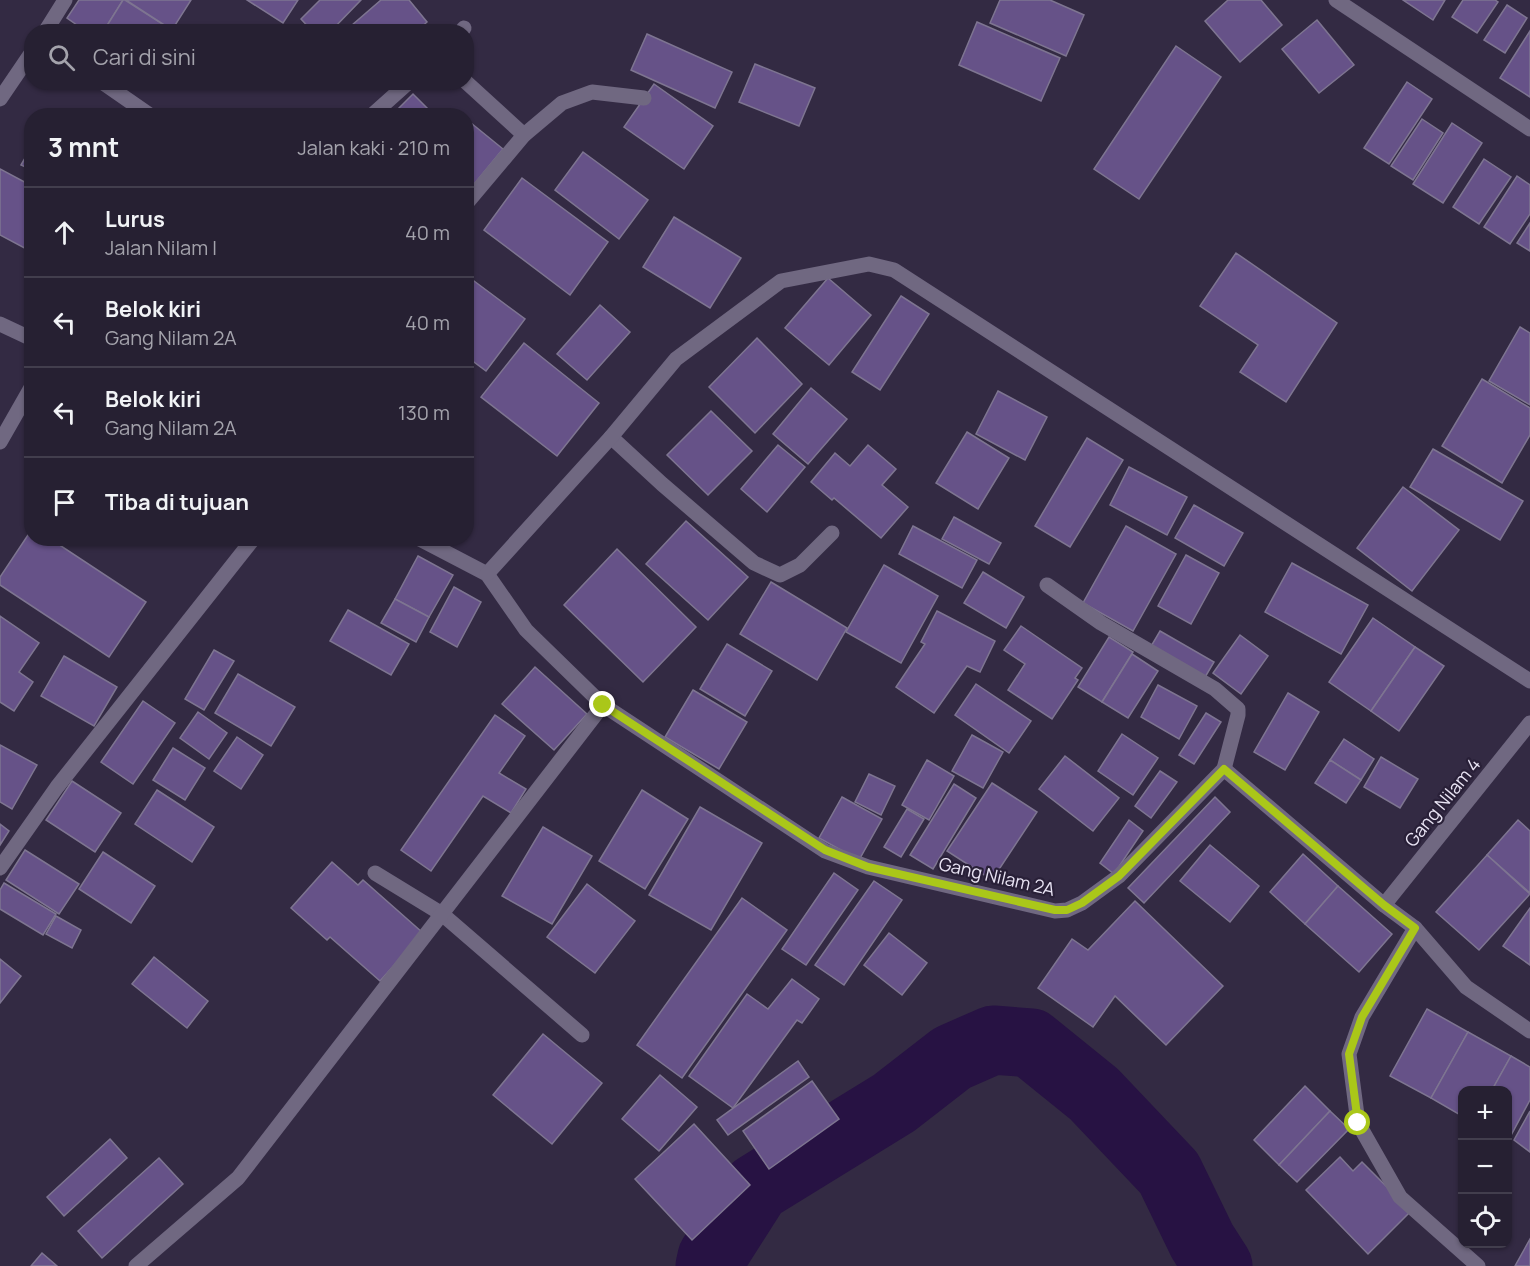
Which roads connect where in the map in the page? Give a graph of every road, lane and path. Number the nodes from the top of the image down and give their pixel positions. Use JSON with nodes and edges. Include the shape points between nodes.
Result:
{"nodes":[{"id":1,"x":65,"y":0,"type":"edge"},
{"id":2,"x":1336,"y":0,"type":"edge"},
{"id":3,"x":50,"y":24,"type":"edge"},
{"id":4,"x":24,"y":64,"type":"edge"},
{"id":5,"x":474,"y":89,"type":"edge"},
{"id":6,"x":114,"y":90,"type":"edge"},
{"id":7,"x":400,"y":90,"type":"edge"},
{"id":8,"x":644,"y":98,"type":"dead end"},
{"id":9,"x":0,"y":99,"type":"edge"},
{"id":10,"x":139,"y":108,"type":"edge"},
{"id":11,"x":380,"y":108,"type":"edge"},
{"id":12,"x":1530,"y":129,"type":"edge"},
{"id":13,"x":524,"y":135,"type":"junction"},
{"id":14,"x":474,"y":194,"type":"edge"},
{"id":15,"x":0,"y":324,"type":"edge"},
{"id":16,"x":24,"y":335,"type":"edge"},
{"id":17,"x":24,"y":400,"type":"edge"},
{"id":18,"x":611,"y":437,"type":"junction"},
{"id":19,"x":0,"y":442,"type":"edge"},
{"id":20,"x":832,"y":533,"type":"dead end"},
{"id":21,"x":248,"y":546,"type":"edge"},
{"id":22,"x":433,"y":546,"type":"edge"},
{"id":23,"x":487,"y":574,"type":"junction"},
{"id":24,"x":1047,"y":585,"type":"dead end"},
{"id":25,"x":1530,"y":681,"type":"edge"},
{"id":26,"x":603,"y":705,"type":"junction"},
{"id":27,"x":1530,"y":723,"type":"edge"},
{"id":28,"x":1224,"y":769,"type":"junction"},
{"id":29,"x":0,"y":868,"type":"edge"},
{"id":30,"x":375,"y":873,"type":"dead end"},
{"id":31,"x":1384,"y":905,"type":"junction"},
{"id":32,"x":442,"y":914,"type":"junction"},
{"id":33,"x":1415,"y":928,"type":"junction"},
{"id":34,"x":1530,"y":1031,"type":"edge"},
{"id":35,"x":582,"y":1035,"type":"dead end"},
{"id":36,"x":136,"y":1266,"type":"edge"},
{"id":37,"x":1478,"y":1266,"type":"edge"}],
"edges":[{"from":1,"to":3,"type":"street"},
{"from":2,"to":12,"type":"street"},
{"from":4,"to":9,"type":"street"},
{"from":5,"to":13,"type":"street"},
{"from":6,"to":10,"type":"street"},
{"from":7,"to":11,"type":"street"},
{"from":8,"to":13,"type":"street","via":[[592,92],[562,103]]},
{"from":13,"to":14,"type":"street"},
{"from":15,"to":16,"type":"street"},
{"from":17,"to":19,"type":"street"},
{"from":18,"to":20,"type":"street","via":[[754,563],[780,575],[800,565]]},
{"from":18,"to":23,"type":"street"},
{"from":18,"to":25,"type":"street","via":[[676,359],[781,281],[869,264],[894,270]]},
{"from":21,"to":29,"type":"street","via":[[57,787]]},
{"from":22,"to":23,"type":"street","name":"Gang Nilam 2A"},
{"from":23,"to":26,"type":"street","name":"Gang Nilam 2A","via":[[526,630]]},
{"from":24,"to":28,"type":"street","via":[[1101,623],[1215,690],[1238,709]]},
{"from":26,"to":28,"type":"street","name":"Gang Nilam 2A","via":[[825,850],[868,867],[1055,910],[1067,910],[1082,903],[1119,876]]},
{"from":26,"to":32,"type":"street"},
{"from":27,"to":31,"type":"street","name":"Gang Nilam 4"},
{"from":28,"to":31,"type":"street"},
{"from":30,"to":32,"type":"street"},
{"from":31,"to":33,"type":"street"},
{"from":32,"to":35,"type":"street"},
{"from":32,"to":36,"type":"street","via":[[238,1178]]},
{"from":33,"to":34,"type":"street","via":[[1466,987]]},
{"from":33,"to":37,"type":"street","via":[[1362,1017],[1349,1054],[1358,1123],[1400,1197]]}]}
